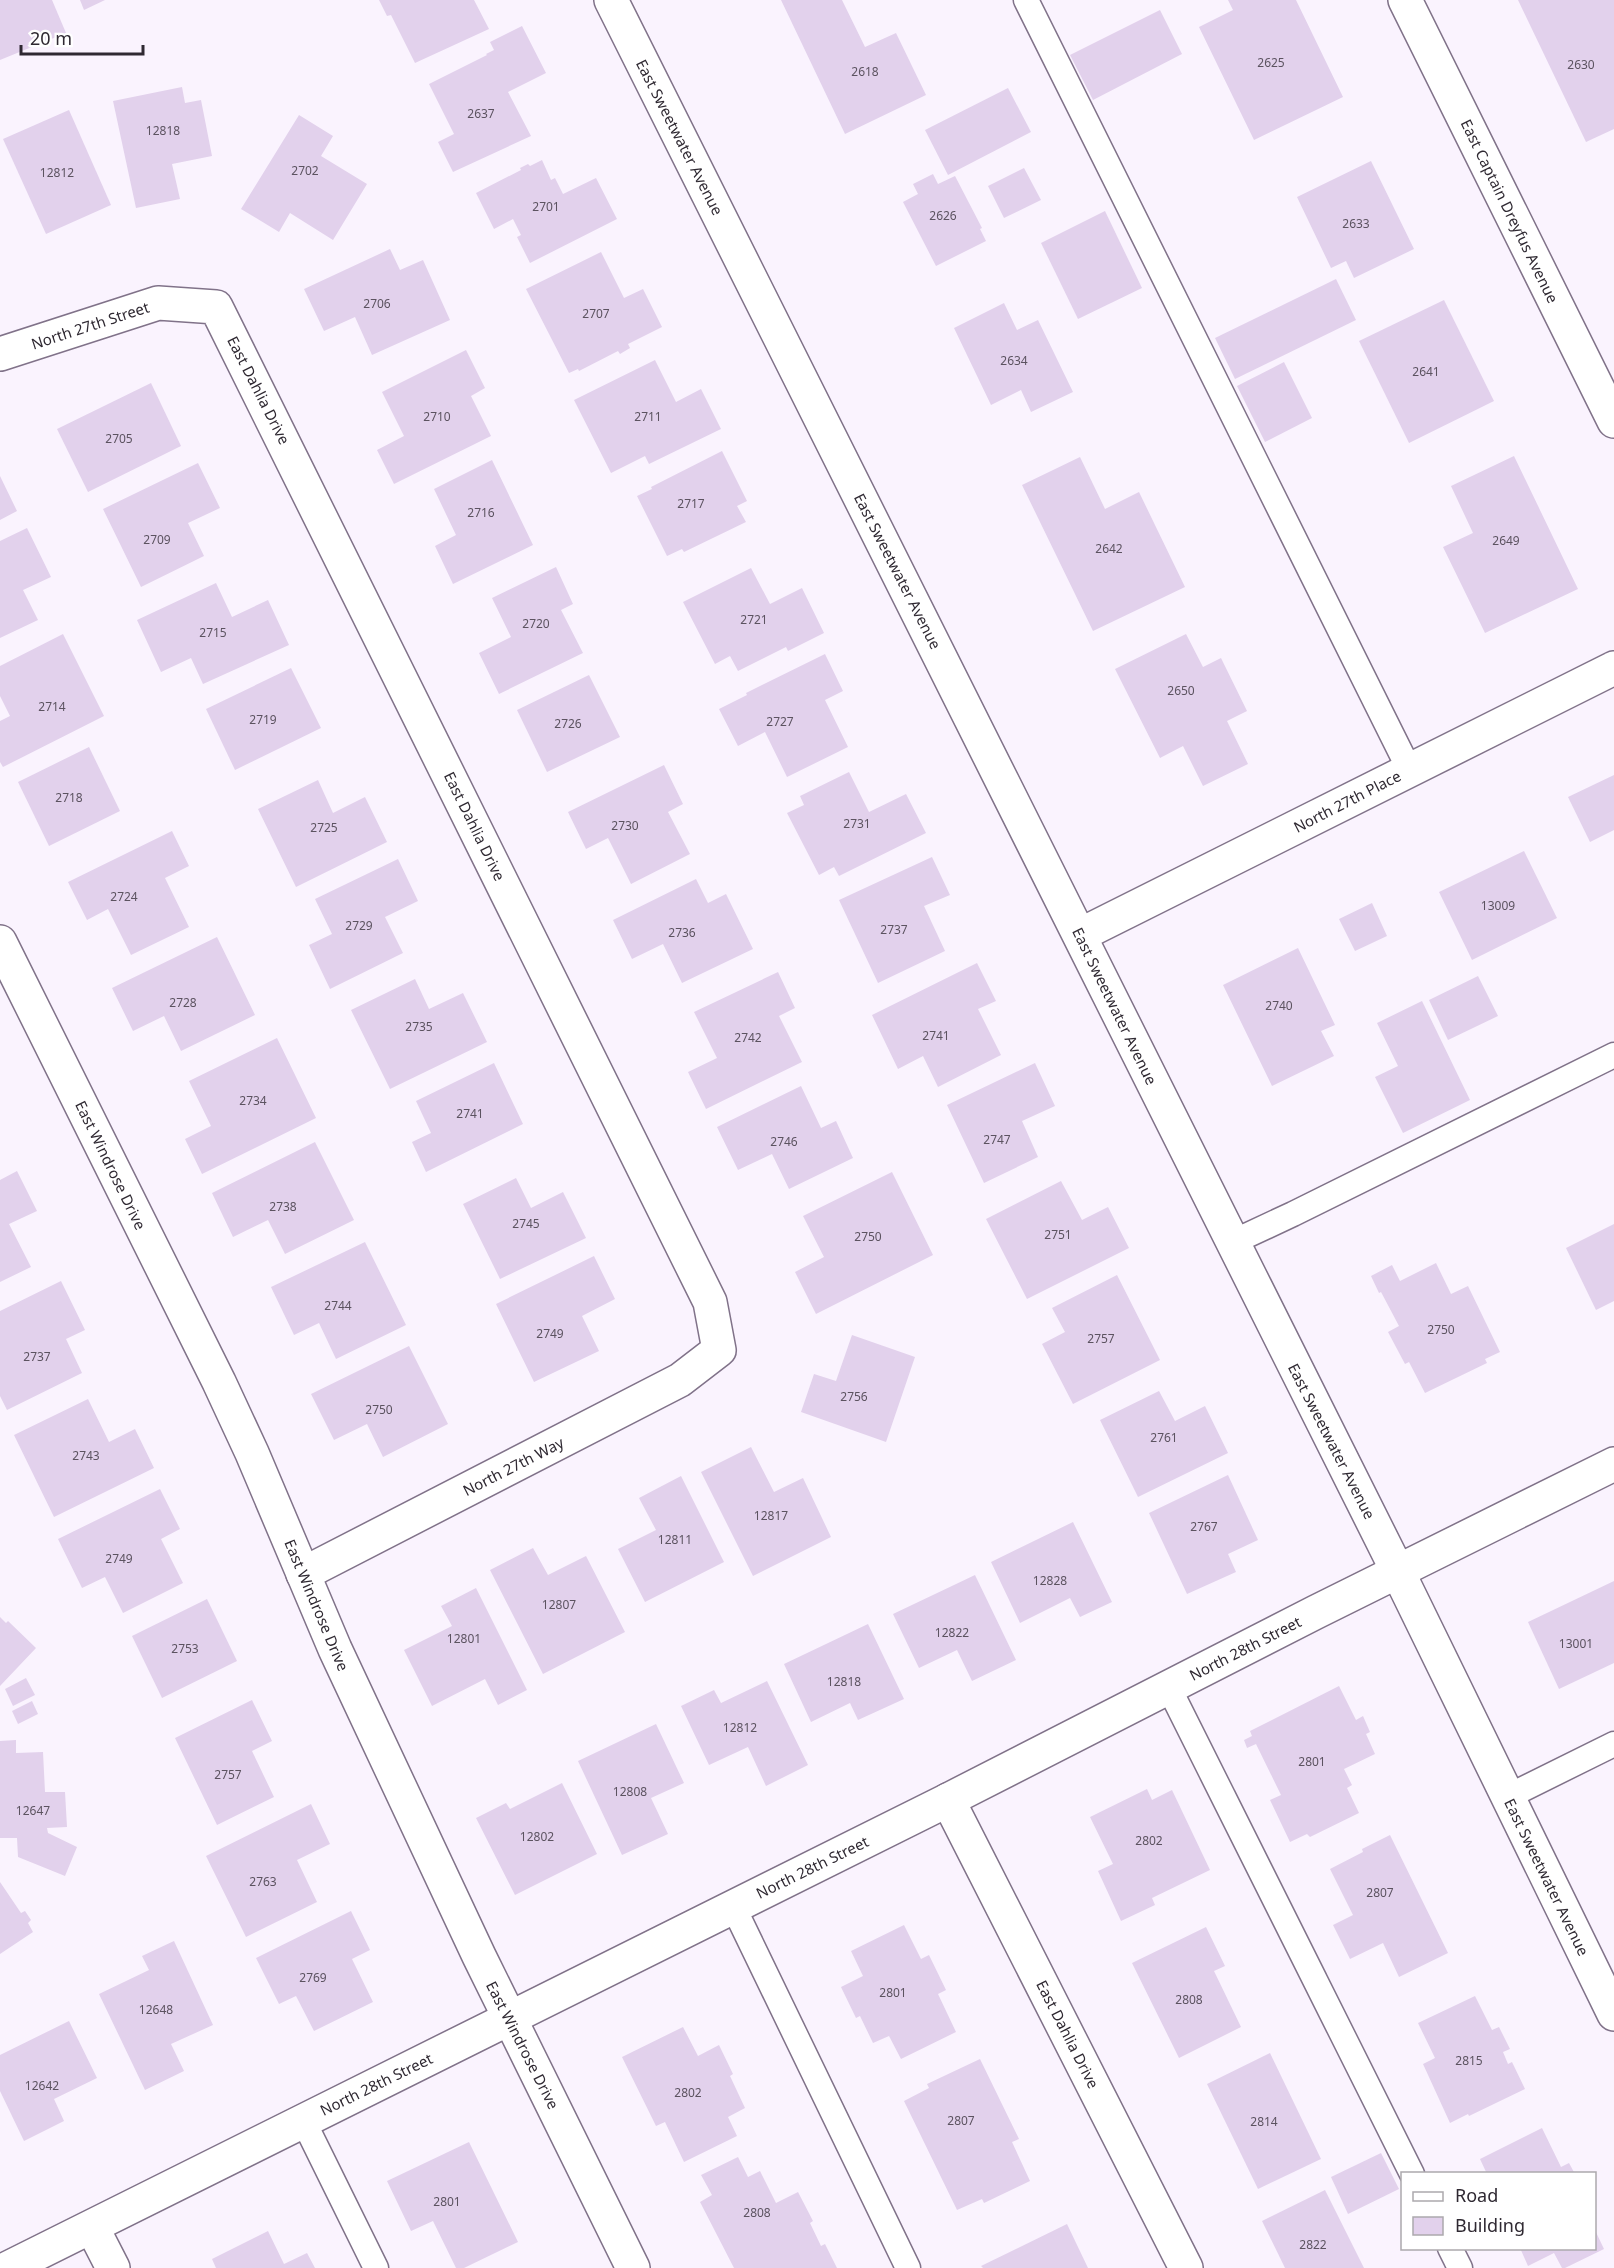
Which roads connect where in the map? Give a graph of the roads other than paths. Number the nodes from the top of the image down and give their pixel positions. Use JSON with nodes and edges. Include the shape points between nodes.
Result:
{"nodes":[{"id":1,"x":611,"y":0,"type":"edge"},
{"id":2,"x":1026,"y":0,"type":"edge"},
{"id":3,"x":1405,"y":0,"type":"edge"},
{"id":4,"x":216,"y":306,"type":"joint"},
{"id":5,"x":0,"y":354,"type":"edge"},
{"id":6,"x":1614,"y":421,"type":"edge"},
{"id":7,"x":1614,"y":668,"type":"edge"},
{"id":8,"x":1409,"y":769,"type":"junction"},
{"id":9,"x":1080,"y":935,"type":"junction"},
{"id":10,"x":0,"y":942,"type":"edge"},
{"id":11,"x":1614,"y":1055,"type":"edge"},
{"id":12,"x":1233,"y":1242,"type":"junction"},
{"id":13,"x":719,"y":1350,"type":"joint"},
{"id":14,"x":1614,"y":1464,"type":"edge"},
{"id":15,"x":1398,"y":1572,"type":"junction"},
{"id":16,"x":303,"y":1574,"type":"junction"},
{"id":17,"x":1169,"y":1688,"type":"junction"},
{"id":18,"x":1614,"y":1744,"type":"edge"},
{"id":19,"x":1508,"y":1797,"type":"junction"},
{"id":20,"x":948,"y":1800,"type":"junction"},
{"id":21,"x":733,"y":1906,"type":"junction"},
{"id":22,"x":1614,"y":2014,"type":"edge"},
{"id":23,"x":510,"y":2018,"type":"junction"},
{"id":24,"x":303,"y":2120,"type":"junction"},
{"id":25,"x":1411,"y":2172,"type":"edge"},
{"id":26,"x":92,"y":2227,"type":"junction"},
{"id":27,"x":1451,"y":2250,"type":"edge"},
{"id":28,"x":8,"y":2268,"type":"edge"},
{"id":29,"x":113,"y":2268,"type":"edge"},
{"id":30,"x":376,"y":2268,"type":"edge"},
{"id":31,"x":633,"y":2268,"type":"edge"},
{"id":32,"x":908,"y":2268,"type":"edge"},
{"id":33,"x":1186,"y":2268,"type":"edge"},
{"id":34,"x":1460,"y":2268,"type":"edge"}],
"edges":[{"from":1,"to":9,"type":"street","name":"East Sweetwater Avenue"},
{"from":2,"to":8,"type":"lane"},
{"from":3,"to":6,"type":"street","name":"East Captain Dreyfus Avenue"},
{"from":4,"to":5,"type":"street","name":"North 27th Street","via":[[158,303]]},
{"from":4,"to":13,"type":"street","name":"East Dahlia Drive","via":[[710,1302]]},
{"from":7,"to":8,"type":"street","name":"North 27th Place"},
{"from":8,"to":9,"type":"street","name":"North 27th Place"},
{"from":9,"to":12,"type":"street","name":"East Sweetwater Avenue"},
{"from":10,"to":16,"type":"street","name":"East Windrose Drive","via":[[219,1382]]},
{"from":11,"to":12,"type":"lane"},
{"from":12,"to":15,"type":"street","name":"East Sweetwater Avenue"},
{"from":13,"to":16,"type":"street","name":"North 27th Way","via":[[680,1380]]},
{"from":14,"to":15,"type":"street","name":"North 28th Street"},
{"from":15,"to":17,"type":"street","name":"North 28th Street"},
{"from":15,"to":19,"type":"street","name":"East Sweetwater Avenue"},
{"from":16,"to":23,"type":"street","name":"East Windrose Drive"},
{"from":17,"to":20,"type":"street","name":"North 28th Street"},
{"from":17,"to":25,"type":"lane"},
{"from":18,"to":19,"type":"lane"},
{"from":19,"to":22,"type":"street","name":"East Sweetwater Avenue"},
{"from":20,"to":21,"type":"street","name":"North 28th Street"},
{"from":20,"to":33,"type":"street","name":"East Dahlia Drive"},
{"from":21,"to":23,"type":"street","name":"North 28th Street"},
{"from":21,"to":32,"type":"lane"},
{"from":23,"to":24,"type":"street","name":"North 28th Street"},
{"from":23,"to":31,"type":"street","name":"East Windrose Drive"},
{"from":24,"to":26,"type":"street","name":"North 28th Street"},
{"from":24,"to":30,"type":"lane"},
{"from":26,"to":28,"type":"street","name":"North 28th Street"},
{"from":26,"to":29,"type":"street"},
{"from":27,"to":34,"type":"lane"}]}
